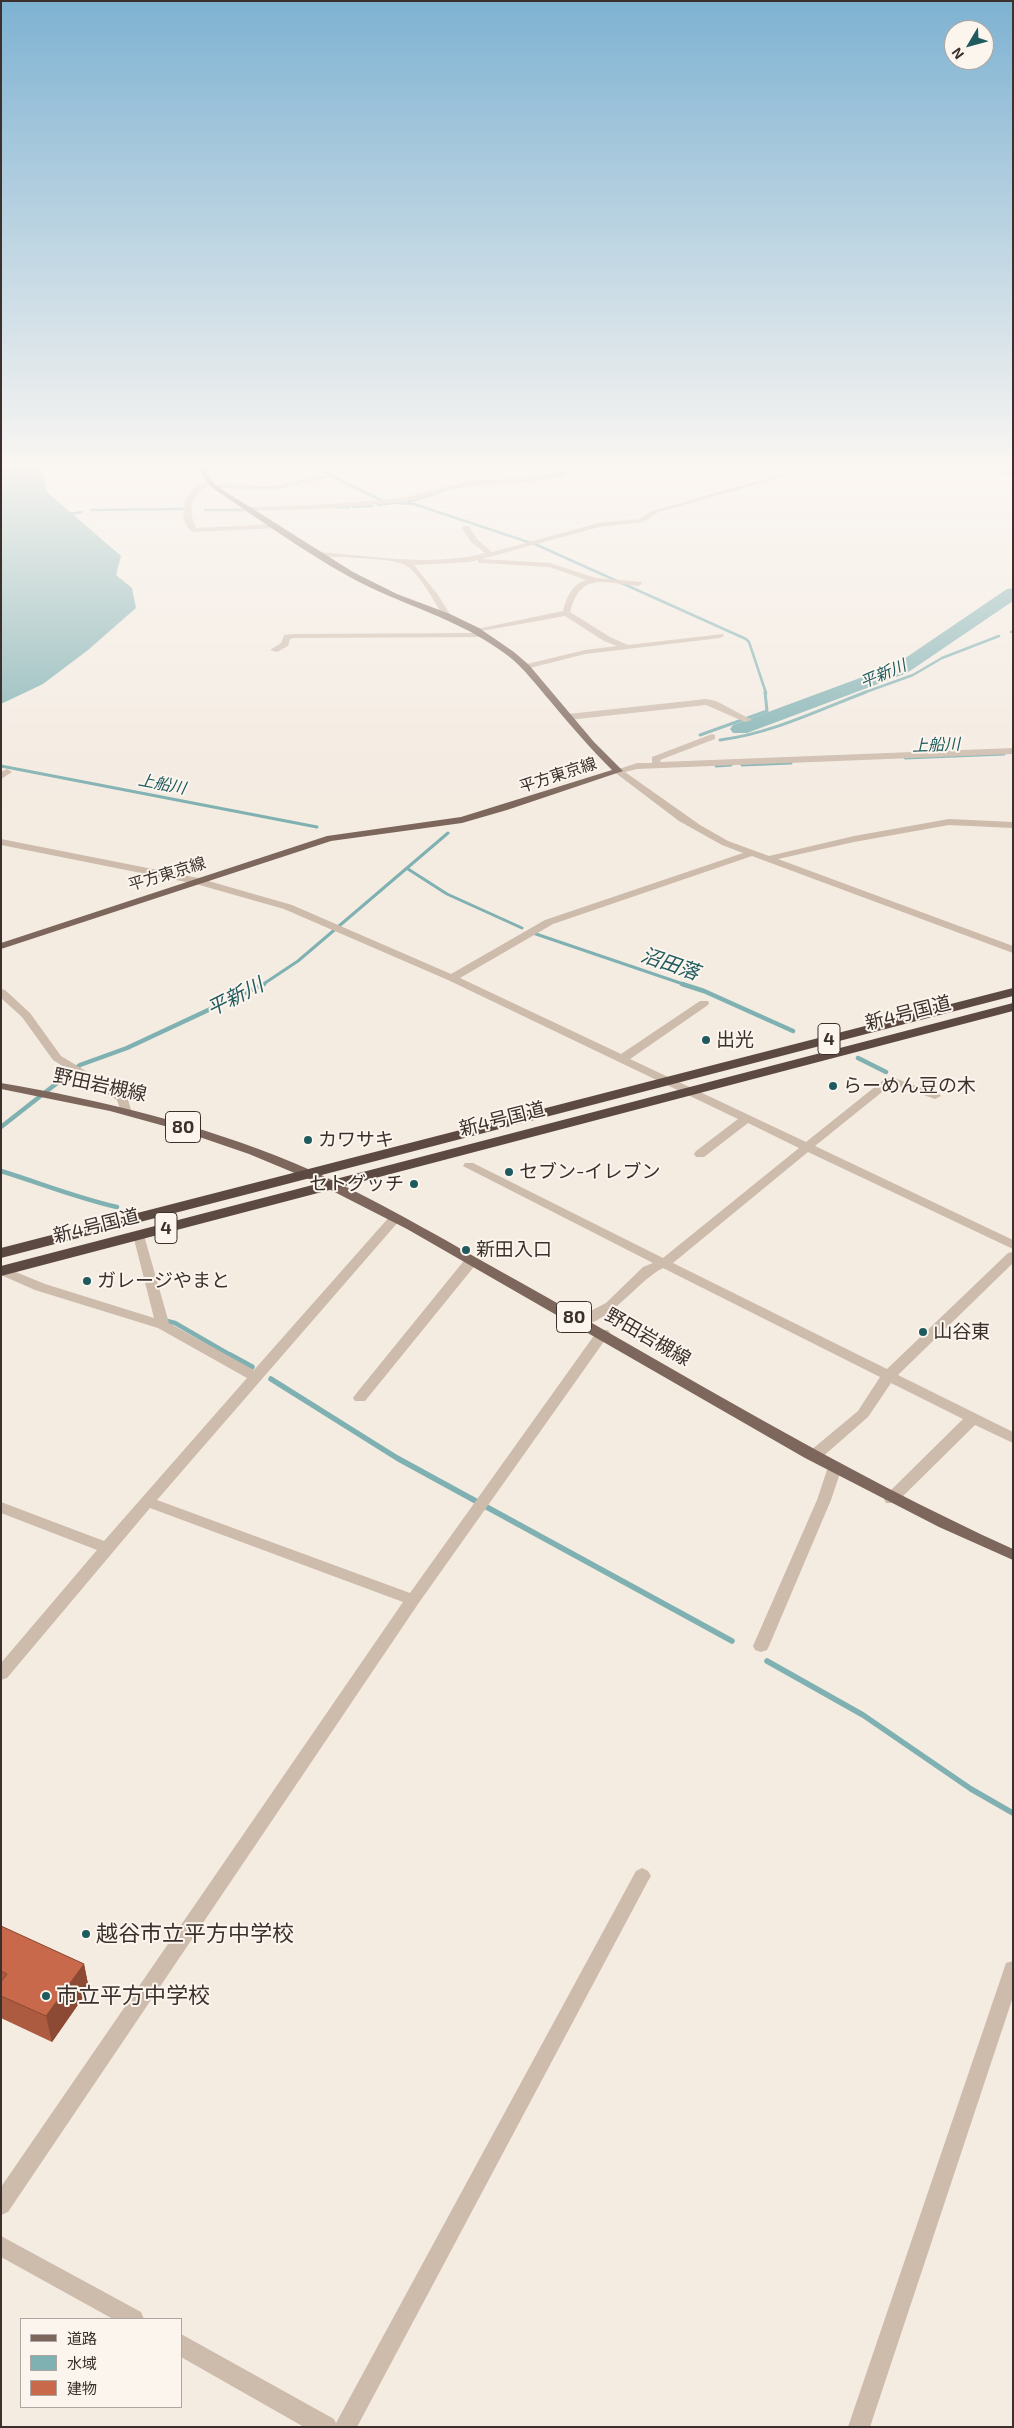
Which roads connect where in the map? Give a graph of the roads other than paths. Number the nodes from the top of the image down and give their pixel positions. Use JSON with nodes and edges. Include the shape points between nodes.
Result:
{"nodes":[{"id":1,"x":357,"y":577,"type":"edge"},
{"id":2,"x":422,"y":577,"type":"edge"},
{"id":3,"x":586,"y":577,"type":"edge"},
{"id":4,"x":594,"y":580,"type":"junction"},
{"id":5,"x":638,"y":584,"type":"dead end"},
{"id":6,"x":566,"y":613,"type":"junction"},
{"id":7,"x":447,"y":616,"type":"junction"},
{"id":8,"x":479,"y":633,"type":"junction"},
{"id":9,"x":720,"y":636,"type":"dead end"},
{"id":10,"x":630,"y":648,"type":"junction"},
{"id":11,"x":274,"y":650,"type":"dead end"},
{"id":12,"x":526,"y":666,"type":"junction"},
{"id":13,"x":568,"y":717,"type":"junction"},
{"id":14,"x":748,"y":720,"type":"dead end"},
{"id":15,"x":712,"y":737,"type":"dead end"},
{"id":16,"x":1013,"y":751,"type":"edge"},
{"id":17,"x":658,"y":765,"type":"junction"},
{"id":18,"x":618,"y":770,"type":"junction"},
{"id":19,"x":1013,"y":825,"type":"edge"},
{"id":20,"x":1,"y":842,"type":"edge"},
{"id":21,"x":752,"y":854,"type":"junction"},
{"id":22,"x":768,"y":859,"type":"junction"},
{"id":23,"x":198,"y":880,"type":"junction"},
{"id":24,"x":1,"y":946,"type":"edge"},
{"id":25,"x":1013,"y":950,"type":"edge"},
{"id":26,"x":452,"y":978,"type":"junction"},
{"id":27,"x":1,"y":992,"type":"edge"},
{"id":28,"x":1013,"y":992,"type":"edge"},
{"id":29,"x":704,"y":1003,"type":"dead end"},
{"id":30,"x":1013,"y":1007,"type":"edge"},
{"id":31,"x":622,"y":1059,"type":"junction"},
{"id":32,"x":668,"y":1081,"type":"junction"},
{"id":33,"x":1,"y":1086,"type":"edge"},
{"id":34,"x":690,"y":1091,"type":"junction"},
{"id":35,"x":935,"y":1096,"type":"dead end"},
{"id":36,"x":125,"y":1110,"type":"junction"},
{"id":37,"x":747,"y":1118,"type":"junction"},
{"id":38,"x":807,"y":1146,"type":"junction"},
{"id":39,"x":700,"y":1154,"type":"dead end"},
{"id":40,"x":469,"y":1166,"type":"dead end"},
{"id":41,"x":307,"y":1174,"type":"junction"},
{"id":42,"x":330,"y":1184,"type":"junction"},
{"id":43,"x":395,"y":1218,"type":"junction"},
{"id":44,"x":139,"y":1236,"type":"junction"},
{"id":45,"x":1013,"y":1245,"type":"edge"},
{"id":46,"x":1,"y":1253,"type":"edge"},
{"id":47,"x":1013,"y":1256,"type":"edge"},
{"id":48,"x":472,"y":1260,"type":"junction"},
{"id":49,"x":664,"y":1263,"type":"junction"},
{"id":50,"x":2,"y":1270,"type":"edge"},
{"id":51,"x":161,"y":1320,"type":"junction"},
{"id":52,"x":582,"y":1321,"type":"junction"},
{"id":53,"x":603,"y":1333,"type":"junction"},
{"id":54,"x":889,"y":1375,"type":"junction"},
{"id":55,"x":258,"y":1378,"type":"junction"},
{"id":56,"x":360,"y":1398,"type":"dead end"},
{"id":57,"x":973,"y":1418,"type":"junction"},
{"id":58,"x":1013,"y":1438,"type":"edge"},
{"id":59,"x":814,"y":1456,"type":"junction"},
{"id":60,"x":835,"y":1467,"type":"junction"},
{"id":61,"x":891,"y":1499,"type":"junction"},
{"id":62,"x":148,"y":1502,"type":"junction"},
{"id":63,"x":1,"y":1507,"type":"edge"},
{"id":64,"x":108,"y":1548,"type":"junction"},
{"id":65,"x":1013,"y":1555,"type":"edge"},
{"id":66,"x":413,"y":1600,"type":"junction"},
{"id":67,"x":761,"y":1646,"type":"dead end"},
{"id":68,"x":1,"y":1674,"type":"edge"},
{"id":69,"x":642,"y":1876,"type":"dead end"},
{"id":70,"x":1013,"y":1969,"type":"edge"},
{"id":71,"x":1,"y":2205,"type":"edge"},
{"id":72,"x":1,"y":2246,"type":"edge"},
{"id":73,"x":132,"y":2318,"type":"edge"},
{"id":74,"x":182,"y":2347,"type":"edge"},
{"id":75,"x":326,"y":2427,"type":"edge"},
{"id":76,"x":345,"y":2427,"type":"edge"},
{"id":77,"x":859,"y":2427,"type":"edge"}],
"edges":[{"from":1,"to":7,"type":"main road","name":"平方東京線"},
{"from":2,"to":7,"type":"street"},
{"from":3,"to":4,"type":"street"},
{"from":4,"to":5,"type":"street"},
{"from":4,"to":6,"type":"street","via":[[578,586]]},
{"from":6,"to":8,"type":"street"},
{"from":6,"to":10,"type":"street"},
{"from":7,"to":8,"type":"main road","name":"平方東京線"},
{"from":8,"to":11,"type":"street","via":[[294,636]]},
{"from":8,"to":12,"type":"main road","name":"平方東京線"},
{"from":9,"to":10,"type":"street"},
{"from":10,"to":12,"type":"street","via":[[585,652]]},
{"from":12,"to":13,"type":"main road","name":"平方東京線"},
{"from":13,"to":14,"type":"street","via":[[706,702]]},
{"from":13,"to":18,"type":"main road","name":"平方東京線"},
{"from":15,"to":17,"type":"street","via":[[655,759]]},
{"from":16,"to":17,"type":"street"},
{"from":17,"to":18,"type":"street"},
{"from":18,"to":21,"type":"street","via":[[660,805],[696,829]]},
{"from":18,"to":23,"type":"main road","name":"平方東京線","via":[[462,820],[337,836]]},
{"from":19,"to":22,"type":"street","via":[[949,822]]},
{"from":20,"to":23,"type":"street"},
{"from":21,"to":22,"type":"street"},
{"from":21,"to":26,"type":"street","via":[[549,922]]},
{"from":22,"to":25,"type":"street"},
{"from":23,"to":24,"type":"main road","name":"平方東京線"},
{"from":23,"to":26,"type":"street","via":[[288,908]]},
{"from":26,"to":31,"type":"street"},
{"from":27,"to":36,"type":"street","via":[[26,1015],[57,1058],[123,1098]]},
{"from":28,"to":32,"type":"highway","name":"新4号国道","number":"4"},
{"from":29,"to":31,"type":"street"},
{"from":30,"to":34,"type":"highway","name":"新4号国道","number":"4"},
{"from":31,"to":32,"type":"street"},
{"from":32,"to":34,"type":"street"},
{"from":32,"to":41,"type":"highway","name":"新4号国道","number":"4"},
{"from":33,"to":36,"type":"main road","name":"野田岩槻線","number":"80"},
{"from":34,"to":37,"type":"street"},
{"from":34,"to":42,"type":"highway","name":"新4号国道","number":"4"},
{"from":35,"to":38,"type":"street","via":[[890,1080]]},
{"from":36,"to":41,"type":"main road","name":"野田岩槻線","number":"80","via":[[224,1140]]},
{"from":37,"to":38,"type":"street"},
{"from":37,"to":39,"type":"street"},
{"from":38,"to":45,"type":"street"},
{"from":38,"to":49,"type":"street"},
{"from":40,"to":49,"type":"street"},
{"from":41,"to":42,"type":"main road","name":"野田岩槻線","number":"80"},
{"from":41,"to":46,"type":"highway","name":"新4号国道","number":"4"},
{"from":42,"to":43,"type":"main road","name":"野田岩槻線","number":"80"},
{"from":42,"to":44,"type":"highway","name":"新4号国道","number":"4"},
{"from":43,"to":48,"type":"main road","name":"野田岩槻線","number":"80"},
{"from":43,"to":55,"type":"street"},
{"from":44,"to":50,"type":"highway","name":"新4号国道","number":"4"},
{"from":44,"to":51,"type":"street"},
{"from":47,"to":54,"type":"street"},
{"from":48,"to":52,"type":"main road","name":"野田岩槻線","number":"80"},
{"from":48,"to":56,"type":"street"},
{"from":49,"to":52,"type":"street","via":[[648,1270],[611,1306]]},
{"from":49,"to":54,"type":"street"},
{"from":50,"to":51,"type":"street","via":[[40,1287]]},
{"from":51,"to":55,"type":"street"},
{"from":52,"to":53,"type":"main road","name":"野田岩槻線","number":"80"},
{"from":53,"to":59,"type":"main road","name":"野田岩槻線","number":"80"},
{"from":53,"to":66,"type":"street"},
{"from":54,"to":57,"type":"street"},
{"from":54,"to":59,"type":"street","via":[[863,1414]]},
{"from":55,"to":62,"type":"street"},
{"from":57,"to":58,"type":"street"},
{"from":57,"to":61,"type":"street"},
{"from":59,"to":60,"type":"main road","name":"野田岩槻線","number":"80"},
{"from":60,"to":61,"type":"main road","name":"野田岩槻線","number":"80"},
{"from":60,"to":67,"type":"street"},
{"from":61,"to":65,"type":"main road","name":"野田岩槻線","number":"80"},
{"from":62,"to":64,"type":"street"},
{"from":62,"to":66,"type":"street"},
{"from":63,"to":64,"type":"street"},
{"from":64,"to":68,"type":"street"},
{"from":66,"to":71,"type":"street"},
{"from":69,"to":76,"type":"street"},
{"from":70,"to":77,"type":"street"},
{"from":72,"to":73,"type":"street"},
{"from":74,"to":75,"type":"street"}]}
